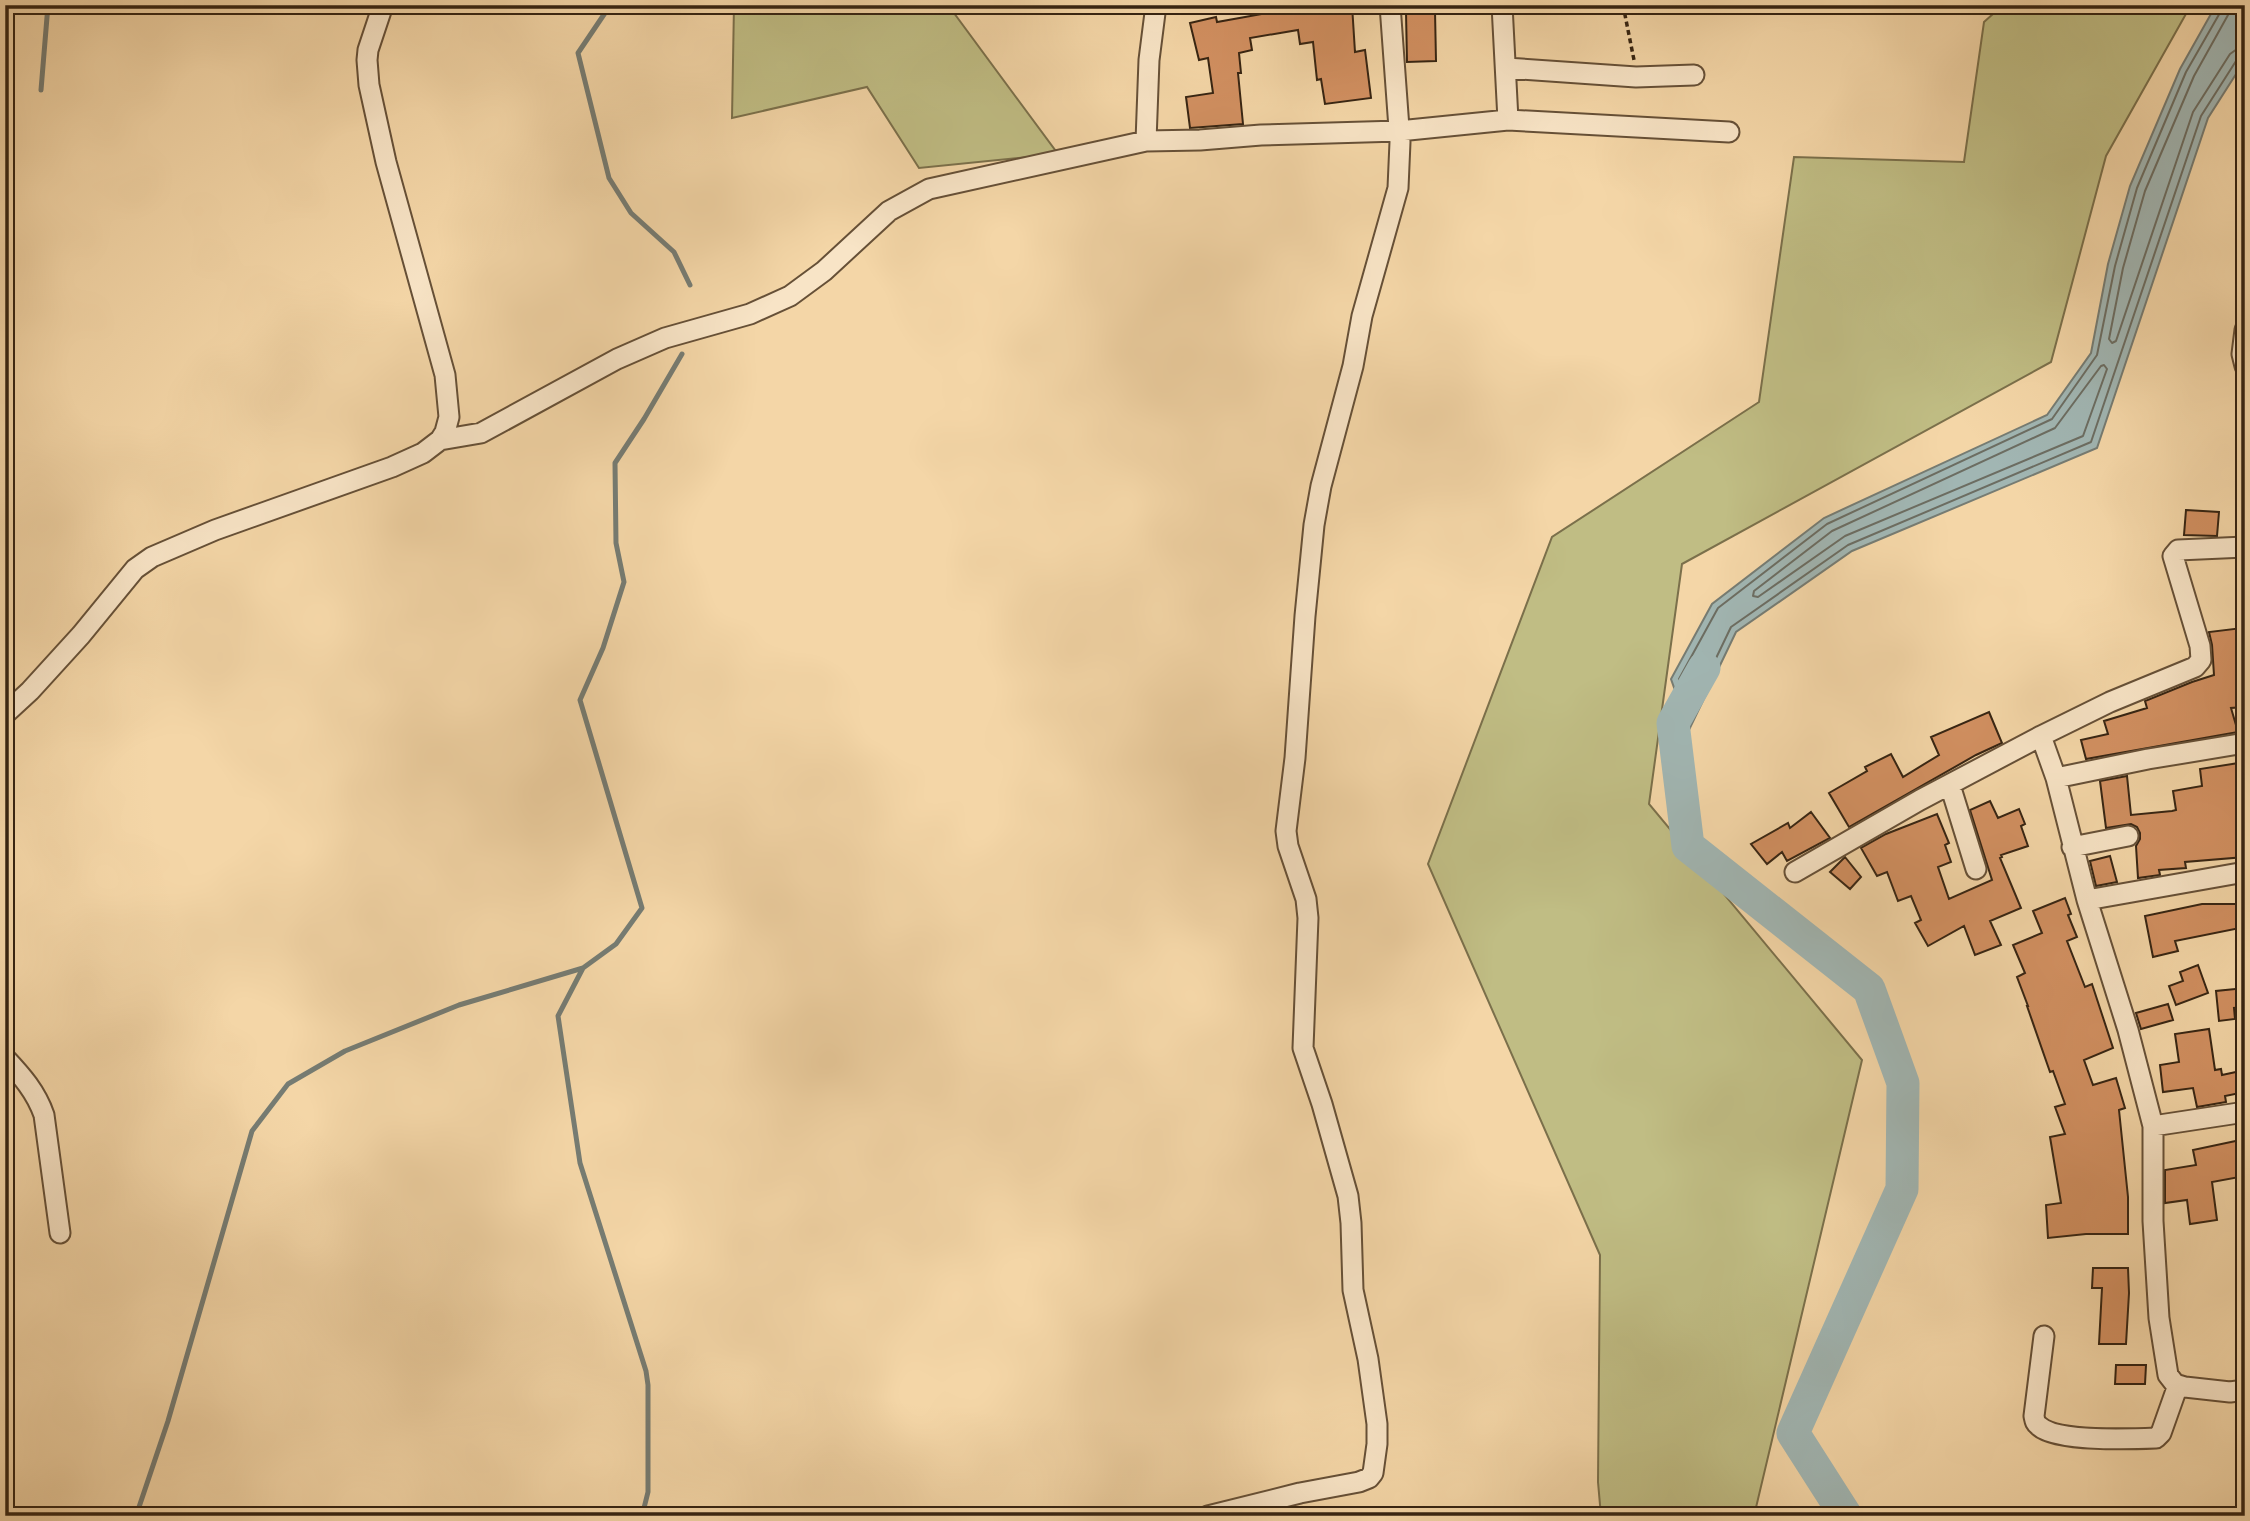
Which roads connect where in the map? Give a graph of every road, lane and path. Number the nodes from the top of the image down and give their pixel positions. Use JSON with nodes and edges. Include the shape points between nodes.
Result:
{"nodes":[{"id":1,"x":383,"y":5,"type":"edge"},
{"id":2,"x":1156,"y":5,"type":"edge"},
{"id":3,"x":1390,"y":5,"type":"edge"},
{"id":4,"x":1502,"y":5,"type":"edge"},
{"id":5,"x":1506,"y":68,"type":"junction"},
{"id":6,"x":1694,"y":75,"type":"dead end"},
{"id":7,"x":1508,"y":120,"type":"junction"},
{"id":8,"x":1399,"y":131,"type":"junction"},
{"id":9,"x":1729,"y":132,"type":"dead end"},
{"id":10,"x":1146,"y":141,"type":"junction"},
{"id":11,"x":2245,"y":330,"type":"edge"},
{"id":12,"x":2245,"y":366,"type":"edge"},
{"id":13,"x":440,"y":440,"type":"junction"},
{"id":14,"x":2245,"y":547,"type":"edge"},
{"id":15,"x":5,"y":714,"type":"edge"},
{"id":16,"x":2041,"y":736,"type":"junction"},
{"id":17,"x":2245,"y":743,"type":"edge"},
{"id":18,"x":2056,"y":778,"type":"junction"},
{"id":19,"x":1950,"y":785,"type":"junction"},
{"id":20,"x":2127,"y":835,"type":"dead end"},
{"id":21,"x":2073,"y":848,"type":"junction"},
{"id":22,"x":1976,"y":869,"type":"dead end"},
{"id":23,"x":1795,"y":872,"type":"dead end"},
{"id":24,"x":2245,"y":872,"type":"edge"},
{"id":25,"x":2087,"y":901,"type":"junction"},
{"id":26,"x":5,"y":1058,"type":"edge"},
{"id":27,"x":2245,"y":1112,"type":"edge"},
{"id":28,"x":2153,"y":1126,"type":"junction"},
{"id":29,"x":60,"y":1233,"type":"dead end"},
{"id":30,"x":2044,"y":1336,"type":"dead end"},
{"id":31,"x":2178,"y":1385,"type":"junction"},
{"id":32,"x":2245,"y":1390,"type":"edge"},
{"id":33,"x":1208,"y":1516,"type":"edge"}],
"edges":[{"from":1,"to":13,"type":"street","via":[[367,68],[386,162],[444,375],[449,417]]},
{"from":2,"to":10,"type":"street"},
{"from":3,"to":8,"type":"street"},
{"from":4,"to":5,"type":"street"},
{"from":5,"to":6,"type":"street","via":[[1636,77]]},
{"from":5,"to":7,"type":"street"},
{"from":7,"to":8,"type":"street"},
{"from":7,"to":9,"type":"street"},
{"from":8,"to":10,"type":"street"},
{"from":8,"to":33,"type":"street","via":[[1398,188],[1362,316],[1314,525],[1286,831],[1308,918],[1303,1048],[1348,1196],[1353,1290],[1377,1423],[1374,1470],[1359,1482]]},
{"from":10,"to":13,"type":"street","via":[[929,189],[889,211],[790,296],[750,314],[653,343],[481,433]]},
{"from":11,"to":12,"type":"street"},
{"from":13,"to":15,"type":"street","via":[[392,467],[152,557],[135,569],[81,635]]},
{"from":14,"to":16,"type":"street","via":[[2178,550],[2173,556],[2200,646],[2198,664]]},
{"from":16,"to":18,"type":"street"},
{"from":16,"to":19,"type":"street"},
{"from":17,"to":18,"type":"street"},
{"from":18,"to":21,"type":"street"},
{"from":19,"to":22,"type":"street"},
{"from":19,"to":23,"type":"street"},
{"from":20,"to":21,"type":"street"},
{"from":21,"to":25,"type":"street"},
{"from":24,"to":25,"type":"street"},
{"from":25,"to":28,"type":"street"},
{"from":26,"to":29,"type":"street","via":[[30,1085],[44,1115]]},
{"from":27,"to":28,"type":"street"},
{"from":28,"to":31,"type":"street","via":[[2152,1221],[2159,1318],[2168,1375]]},
{"from":30,"to":31,"type":"street","via":[[2034,1416],[2042,1429],[2085,1438],[2156,1438]]},
{"from":31,"to":32,"type":"street"}]}
